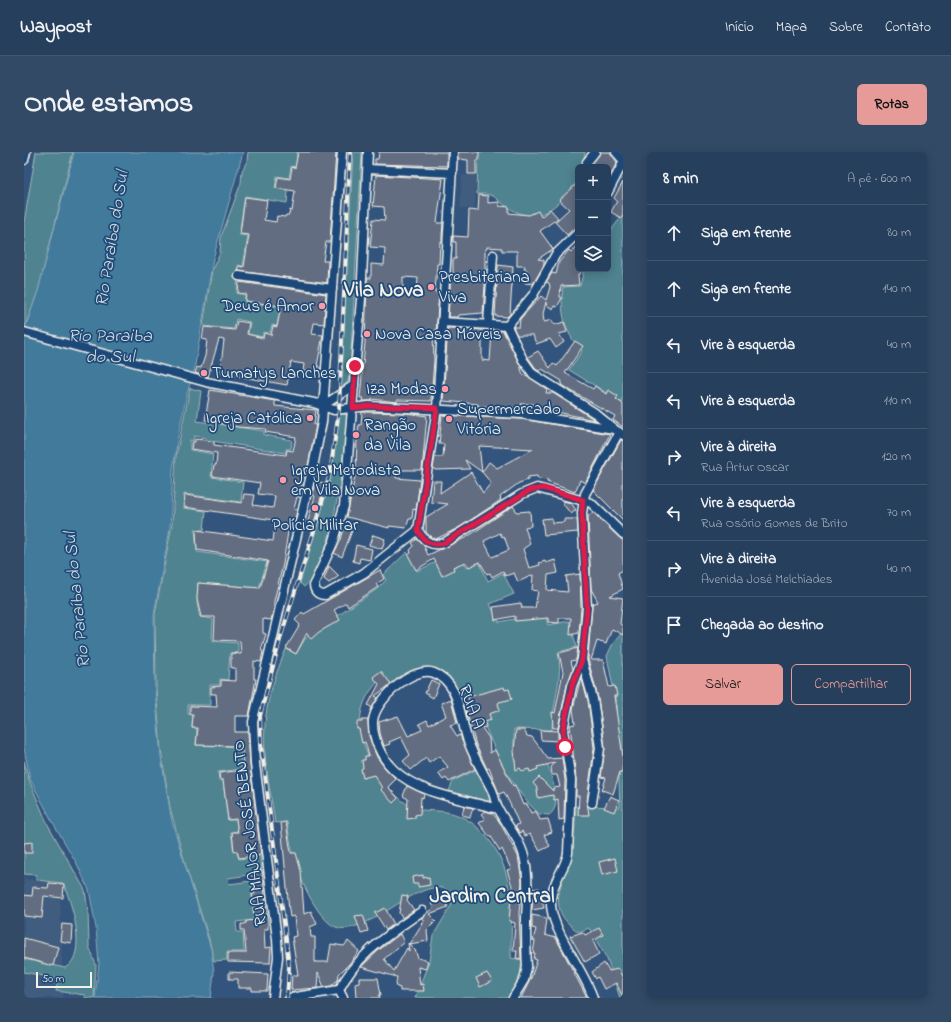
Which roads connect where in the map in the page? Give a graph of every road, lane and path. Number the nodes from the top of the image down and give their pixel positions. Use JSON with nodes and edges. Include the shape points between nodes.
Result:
{"nodes":[{"id":1,"x":26,"y":152,"type":"edge"},
{"id":2,"x":342,"y":152,"type":"edge"},
{"id":3,"x":368,"y":152,"type":"edge"},
{"id":4,"x":453,"y":152,"type":"edge"},
{"id":5,"x":595,"y":152,"type":"edge"},
{"id":6,"x":616,"y":152,"type":"edge"},
{"id":7,"x":24,"y":160,"type":"edge"},
{"id":8,"x":623,"y":160,"type":"edge"},
{"id":9,"x":587,"y":162,"type":"dead end"},
{"id":10,"x":623,"y":164,"type":"edge"},
{"id":11,"x":368,"y":169,"type":"junction"},
{"id":12,"x":452,"y":173,"type":"junction"},
{"id":13,"x":611,"y":186,"type":"edge"},
{"id":14,"x":575,"y":236,"type":"edge"},
{"id":15,"x":492,"y":255,"type":"dead end"},
{"id":16,"x":239,"y":276,"type":"dead end"},
{"id":17,"x":332,"y":289,"type":"junction"},
{"id":18,"x":442,"y":322,"type":"junction"},
{"id":19,"x":488,"y":324,"type":"junction"},
{"id":20,"x":507,"y":326,"type":"junction"},
{"id":21,"x":24,"y":332,"type":"edge"},
{"id":22,"x":354,"y":385,"type":"junction"},
{"id":23,"x":324,"y":405,"type":"junction"},
{"id":24,"x":353,"y":408,"type":"junction"},
{"id":25,"x":437,"y":408,"type":"junction"},
{"id":26,"x":619,"y":432,"type":"edge"},
{"id":27,"x":583,"y":500,"type":"junction"},
{"id":28,"x":418,"y":530,"type":"junction"},
{"id":29,"x":623,"y":534,"type":"edge"},
{"id":30,"x":582,"y":660,"type":"junction"},
{"id":31,"x":592,"y":803,"type":"dead end"},
{"id":32,"x":498,"y":809,"type":"junction"},
{"id":33,"x":422,"y":911,"type":"dead end"},
{"id":34,"x":339,"y":990,"type":"junction"},
{"id":35,"x":273,"y":998,"type":"edge"},
{"id":36,"x":289,"y":998,"type":"edge"},
{"id":37,"x":343,"y":998,"type":"edge"},
{"id":38,"x":513,"y":998,"type":"edge"},
{"id":39,"x":593,"y":998,"type":"edge"}],
"edges":[{"from":1,"to":7,"type":"street"},
{"from":2,"to":17,"type":"street","name":"RUA MAJOR JOSÉ BENTO"},
{"from":3,"to":11,"type":"street"},
{"from":4,"to":12,"type":"street"},
{"from":5,"to":9,"type":"street"},
{"from":6,"to":8,"type":"street"},
{"from":10,"to":13,"type":"street"},
{"from":11,"to":12,"type":"street"},
{"from":11,"to":22,"type":"street"},
{"from":12,"to":18,"type":"street"},
{"from":14,"to":20,"type":"street","via":[[556,254],[533,295]]},
{"from":15,"to":19,"type":"street"},
{"from":16,"to":17,"type":"street"},
{"from":17,"to":23,"type":"street","name":"RUA MAJOR JOSÉ BENTO"},
{"from":18,"to":19,"type":"street"},
{"from":18,"to":25,"type":"street"},
{"from":19,"to":20,"type":"street"},
{"from":20,"to":26,"type":"street","via":[[523,360],[534,374],[601,417]]},
{"from":21,"to":23,"type":"street","via":[[206,382]]},
{"from":22,"to":23,"type":"street"},
{"from":22,"to":24,"type":"street"},
{"from":23,"to":24,"type":"street","via":[[339,410]]},
{"from":23,"to":35,"type":"street","name":"RUA MAJOR JOSÉ BENTO","via":[[314,462],[253,722],[255,764],[277,939],[278,957]]},
{"from":24,"to":25,"type":"street"},
{"from":24,"to":28,"type":"street","via":[[344,506],[334,541],[314,586],[316,591],[325,595],[364,574]]},
{"from":25,"to":26,"type":"street","via":[[522,414]]},
{"from":25,"to":28,"type":"street"},
{"from":26,"to":27,"type":"street"},
{"from":27,"to":28,"type":"street","via":[[537,488],[522,494],[444,543],[429,543]]},
{"from":27,"to":29,"type":"street","via":[[597,507]]},
{"from":27,"to":30,"type":"street","via":[[587,608]]},
{"from":30,"to":31,"type":"street","via":[[593,699],[600,748]]},
{"from":30,"to":39,"type":"street","via":[[572,686],[563,730],[571,780],[568,853],[554,883],[551,903],[552,916]]},
{"from":32,"to":32,"type":"street","name":"RUA A","via":[[468,741],[457,701],[447,683],[436,674],[424,672],[412,676],[390,692],[380,704],[373,721],[377,742],[390,766],[402,777],[426,789]]},
{"from":32,"to":38,"type":"street","name":"RUA A","via":[[519,843],[526,865],[526,970],[523,983]]},
{"from":33,"to":34,"type":"street","via":[[361,957]]},
{"from":34,"to":36,"type":"street"},
{"from":34,"to":37,"type":"street"}]}
